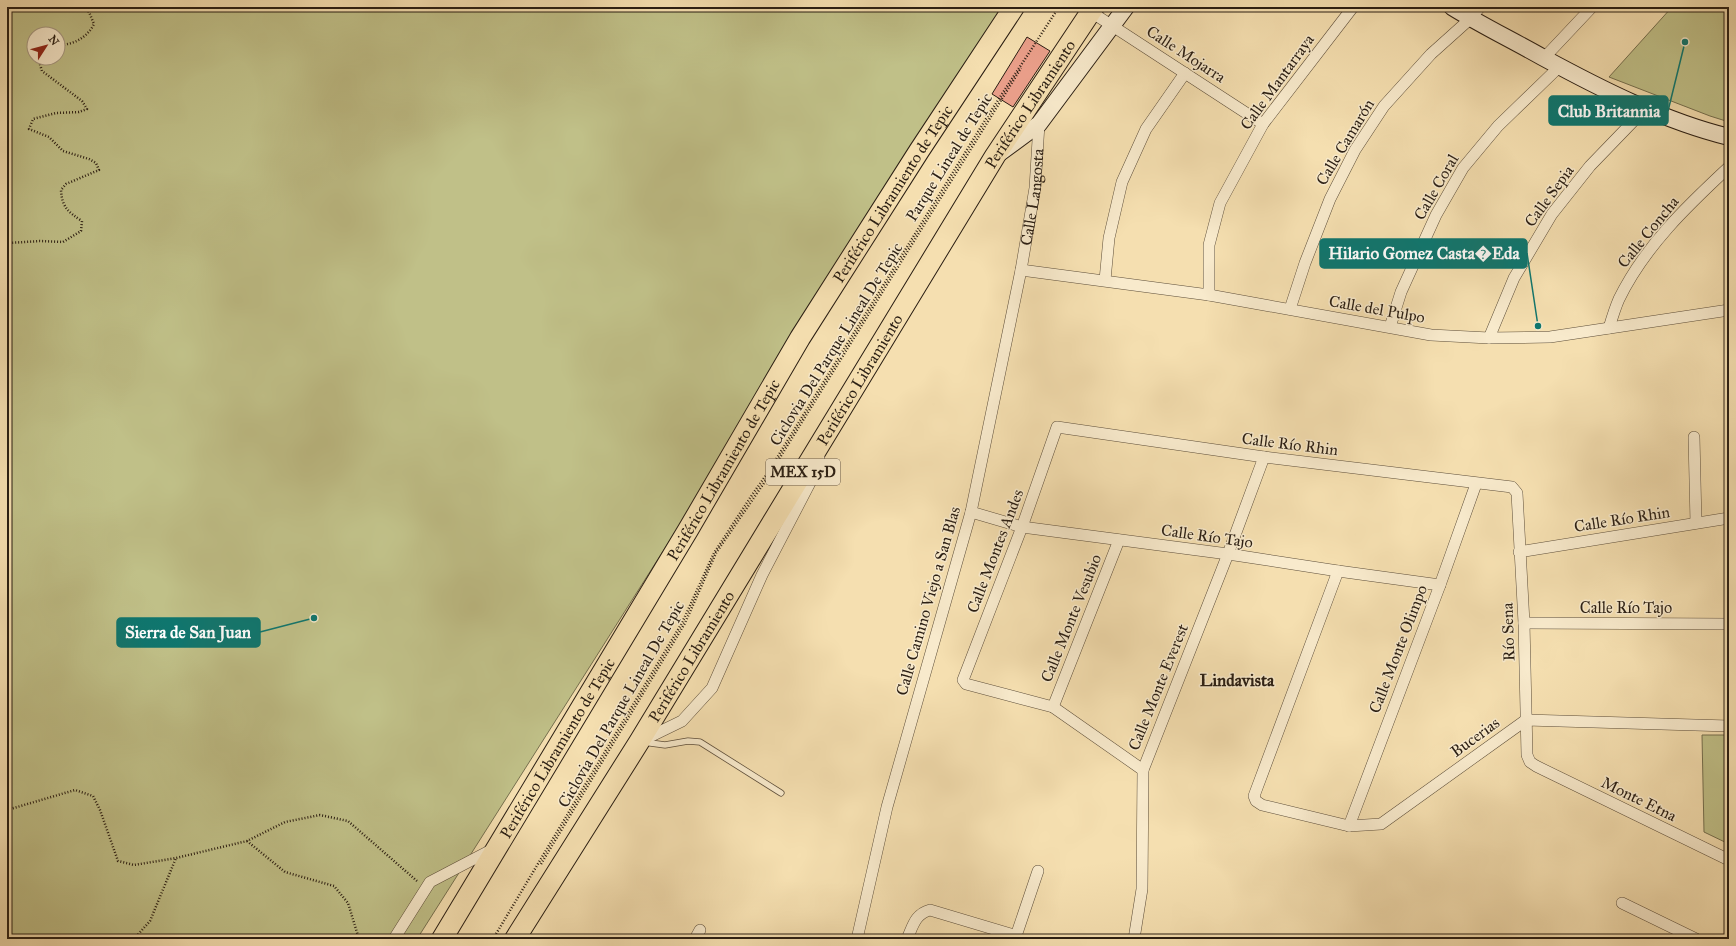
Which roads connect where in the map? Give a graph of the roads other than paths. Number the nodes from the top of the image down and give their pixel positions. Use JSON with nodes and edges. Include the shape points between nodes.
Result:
{"nodes":[{"id":1,"x":1014,"y":7,"type":"edge"},
{"id":2,"x":1126,"y":7,"type":"edge"},
{"id":3,"x":1352,"y":7,"type":"edge"},
{"id":4,"x":1452,"y":7,"type":"edge"},
{"id":5,"x":1592,"y":7,"type":"edge"},
{"id":6,"x":1092,"y":10,"type":"edge"},
{"id":7,"x":1475,"y":13,"type":"edge"},
{"id":8,"x":1111,"y":26,"type":"junction"},
{"id":9,"x":1544,"y":58,"type":"junction"},
{"id":10,"x":1559,"y":68,"type":"junction"},
{"id":11,"x":1185,"y":73,"type":"junction"},
{"id":12,"x":1646,"y":108,"type":"junction"},
{"id":13,"x":1039,"y":124,"type":"junction"},
{"id":14,"x":1263,"y":124,"type":"junction"},
{"id":15,"x":1729,"y":137,"type":"edge"},
{"id":16,"x":995,"y":156,"type":"junction"},
{"id":17,"x":1729,"y":167,"type":"edge"},
{"id":18,"x":1021,"y":270,"type":"junction"},
{"id":19,"x":1105,"y":280,"type":"junction"},
{"id":20,"x":1209,"y":295,"type":"junction"},
{"id":21,"x":1290,"y":309,"type":"junction"},
{"id":22,"x":1729,"y":310,"type":"edge"},
{"id":23,"x":1390,"y":327,"type":"junction"},
{"id":24,"x":1609,"y":328,"type":"junction"},
{"id":25,"x":1489,"y":338,"type":"junction"},
{"id":26,"x":1057,"y":427,"type":"joint"},
{"id":27,"x":827,"y":431,"type":"junction"},
{"id":28,"x":1694,"y":437,"type":"dead end"},
{"id":29,"x":1264,"y":457,"type":"junction"},
{"id":30,"x":1476,"y":484,"type":"junction"},
{"id":31,"x":1517,"y":493,"type":"joint"},
{"id":32,"x":971,"y":512,"type":"junction"},
{"id":33,"x":1729,"y":518,"type":"edge"},
{"id":34,"x":1696,"y":523,"type":"junction"},
{"id":35,"x":1022,"y":527,"type":"junction"},
{"id":36,"x":1119,"y":540,"type":"junction"},
{"id":37,"x":1519,"y":552,"type":"junction"},
{"id":38,"x":1228,"y":554,"type":"junction"},
{"id":39,"x":1338,"y":571,"type":"junction"},
{"id":40,"x":1440,"y":585,"type":"junction"},
{"id":41,"x":1524,"y":623,"type":"junction"},
{"id":42,"x":1729,"y":624,"type":"edge"},
{"id":43,"x":1053,"y":707,"type":"junction"},
{"id":44,"x":1526,"y":720,"type":"junction"},
{"id":45,"x":1729,"y":726,"type":"edge"},
{"id":46,"x":639,"y":742,"type":"junction"},
{"id":47,"x":1536,"y":766,"type":"joint"},
{"id":48,"x":1143,"y":770,"type":"junction"},
{"id":49,"x":781,"y":793,"type":"dead end"},
{"id":50,"x":1348,"y":826,"type":"junction"},
{"id":51,"x":499,"y":846,"type":"junction"},
{"id":52,"x":1729,"y":860,"type":"edge"},
{"id":53,"x":1038,"y":871,"type":"dead end"},
{"id":54,"x":1622,"y":904,"type":"dead end"},
{"id":55,"x":1016,"y":938,"type":"edge"},
{"id":56,"x":394,"y":939,"type":"edge"},
{"id":57,"x":442,"y":939,"type":"edge"},
{"id":58,"x":515,"y":939,"type":"edge"},
{"id":59,"x":857,"y":939,"type":"edge"},
{"id":60,"x":907,"y":939,"type":"edge"},
{"id":61,"x":1134,"y":939,"type":"edge"},
{"id":62,"x":1696,"y":939,"type":"edge"}],
"edges":[{"from":1,"to":51,"type":"highway","name":"Periférico Libramiento de Tepic","via":[[800,338]]},
{"from":2,"to":8,"type":"street","name":"Calle Langosta"},
{"from":3,"to":14,"type":"street","name":"Calle Mantarraya"},
{"from":4,"to":7,"type":"street"},
{"from":5,"to":9,"type":"street"},
{"from":6,"to":8,"type":"street","name":"Calle Mojarra"},
{"from":6,"to":16,"type":"highway","name":"Periférico Libramiento","number":"MEX 15D"},
{"from":7,"to":9,"type":"street"},
{"from":7,"to":21,"type":"street","name":"Calle Camarón","via":[[1431,54],[1384,106],[1356,150],[1330,199]]},
{"from":8,"to":11,"type":"street","name":"Calle Mojarra"},
{"from":8,"to":13,"type":"street","name":"Calle Langosta"},
{"from":9,"to":10,"type":"street"},
{"from":10,"to":12,"type":"street"},
{"from":10,"to":23,"type":"street","name":"Calle Coral","via":[[1498,126],[1463,168],[1436,215],[1401,292]]},
{"from":11,"to":14,"type":"street","name":"Calle Mojarra"},
{"from":11,"to":19,"type":"street","via":[[1146,129],[1122,182],[1109,238]]},
{"from":12,"to":15,"type":"street","via":[[1701,130]]},
{"from":12,"to":25,"type":"street","name":"Calle Sepia","via":[[1590,166],[1552,214],[1514,278]]},
{"from":13,"to":16,"type":"street","name":"Calle Langosta"},
{"from":13,"to":18,"type":"street","name":"Calle Langosta","via":[[1035,188]]},
{"from":14,"to":20,"type":"street","name":"Calle Mantarraya","via":[[1220,203],[1209,245]]},
{"from":16,"to":27,"type":"highway","name":"Periférico Libramiento","number":"MEX 15D"},
{"from":17,"to":24,"type":"street","name":"Calle Concha","via":[[1673,221],[1641,261],[1619,299]]},
{"from":18,"to":19,"type":"street","name":"Calle del Pulpo"},
{"from":18,"to":32,"type":"street","name":"Calle Camino Viejo a San Blas"},
{"from":19,"to":20,"type":"street","name":"Calle del Pulpo"},
{"from":20,"to":21,"type":"street","name":"Calle del Pulpo"},
{"from":21,"to":23,"type":"street","name":"Calle del Pulpo"},
{"from":22,"to":24,"type":"street","name":"Calle del Pulpo"},
{"from":23,"to":25,"type":"street","name":"Calle del Pulpo","via":[[1431,335]]},
{"from":24,"to":25,"type":"street","name":"Calle del Pulpo","via":[[1550,337]]},
{"from":26,"to":29,"type":"street","name":"Calle Río Rhin"},
{"from":26,"to":35,"type":"street","name":"Calle Montes Andes"},
{"from":27,"to":46,"type":"highway","name":"Periférico Libramiento","number":"MEX 15D"},
{"from":27,"to":46,"type":"street","via":[[813,478],[762,575],[712,688],[682,721]]},
{"from":28,"to":34,"type":"street"},
{"from":29,"to":30,"type":"street","name":"Calle Río Rhin"},
{"from":29,"to":38,"type":"street","name":"Calle Monte Everest"},
{"from":30,"to":31,"type":"street","name":"Calle Río Rhin","via":[[1512,488]]},
{"from":30,"to":40,"type":"street","name":"Calle Monte Olimpo"},
{"from":31,"to":37,"type":"street","name":"Río Sena"},
{"from":32,"to":35,"type":"street","name":"Calle Río Tajo"},
{"from":32,"to":59,"type":"street","name":"Calle Camino Viejo a San Blas","via":[[887,807]]},
{"from":33,"to":34,"type":"street","name":"Calle Río Rhin"},
{"from":34,"to":37,"type":"street","name":"Calle Río Rhin"},
{"from":35,"to":36,"type":"street","name":"Calle Río Tajo"},
{"from":35,"to":43,"type":"street","name":"Calle Montes Andes","via":[[963,680],[966,684]]},
{"from":36,"to":38,"type":"street","name":"Calle Río Tajo"},
{"from":36,"to":43,"type":"street","name":"Calle Monte Vesubio"},
{"from":37,"to":41,"type":"street","name":"Río Sena"},
{"from":38,"to":39,"type":"street","name":"Calle Río Tajo"},
{"from":38,"to":48,"type":"street","name":"Calle Monte Everest"},
{"from":39,"to":40,"type":"street","name":"Calle Río Tajo"},
{"from":39,"to":50,"type":"street","name":"Bucerias","via":[[1254,796],[1256,802],[1262,805]]},
{"from":40,"to":50,"type":"street","name":"Calle Monte Olimpo"},
{"from":41,"to":42,"type":"street","name":"Calle Río Tajo"},
{"from":41,"to":44,"type":"street","name":"Río Sena"},
{"from":43,"to":48,"type":"street"},
{"from":44,"to":45,"type":"street"},
{"from":44,"to":47,"type":"street","name":"Río Sena","via":[[1527,755],[1530,762]]},
{"from":44,"to":50,"type":"street","name":"Bucerias","via":[[1381,824]]},
{"from":46,"to":49,"type":"lane","via":[[665,745],[688,740],[700,742]]},
{"from":46,"to":58,"type":"highway","name":"Periférico Libramiento","number":"MEX 15D"},
{"from":47,"to":52,"type":"street","name":"Monte Etna"},
{"from":48,"to":61,"type":"street","name":"Calle Monte Everest","via":[[1142,889]]},
{"from":51,"to":56,"type":"street","via":[[430,882]]},
{"from":51,"to":57,"type":"highway","name":"Periférico Libramiento de Tepic"},
{"from":53,"to":55,"type":"street"},
{"from":54,"to":62,"type":"street"},
{"from":55,"to":60,"type":"street","via":[[930,910],[917,916]]}]}
